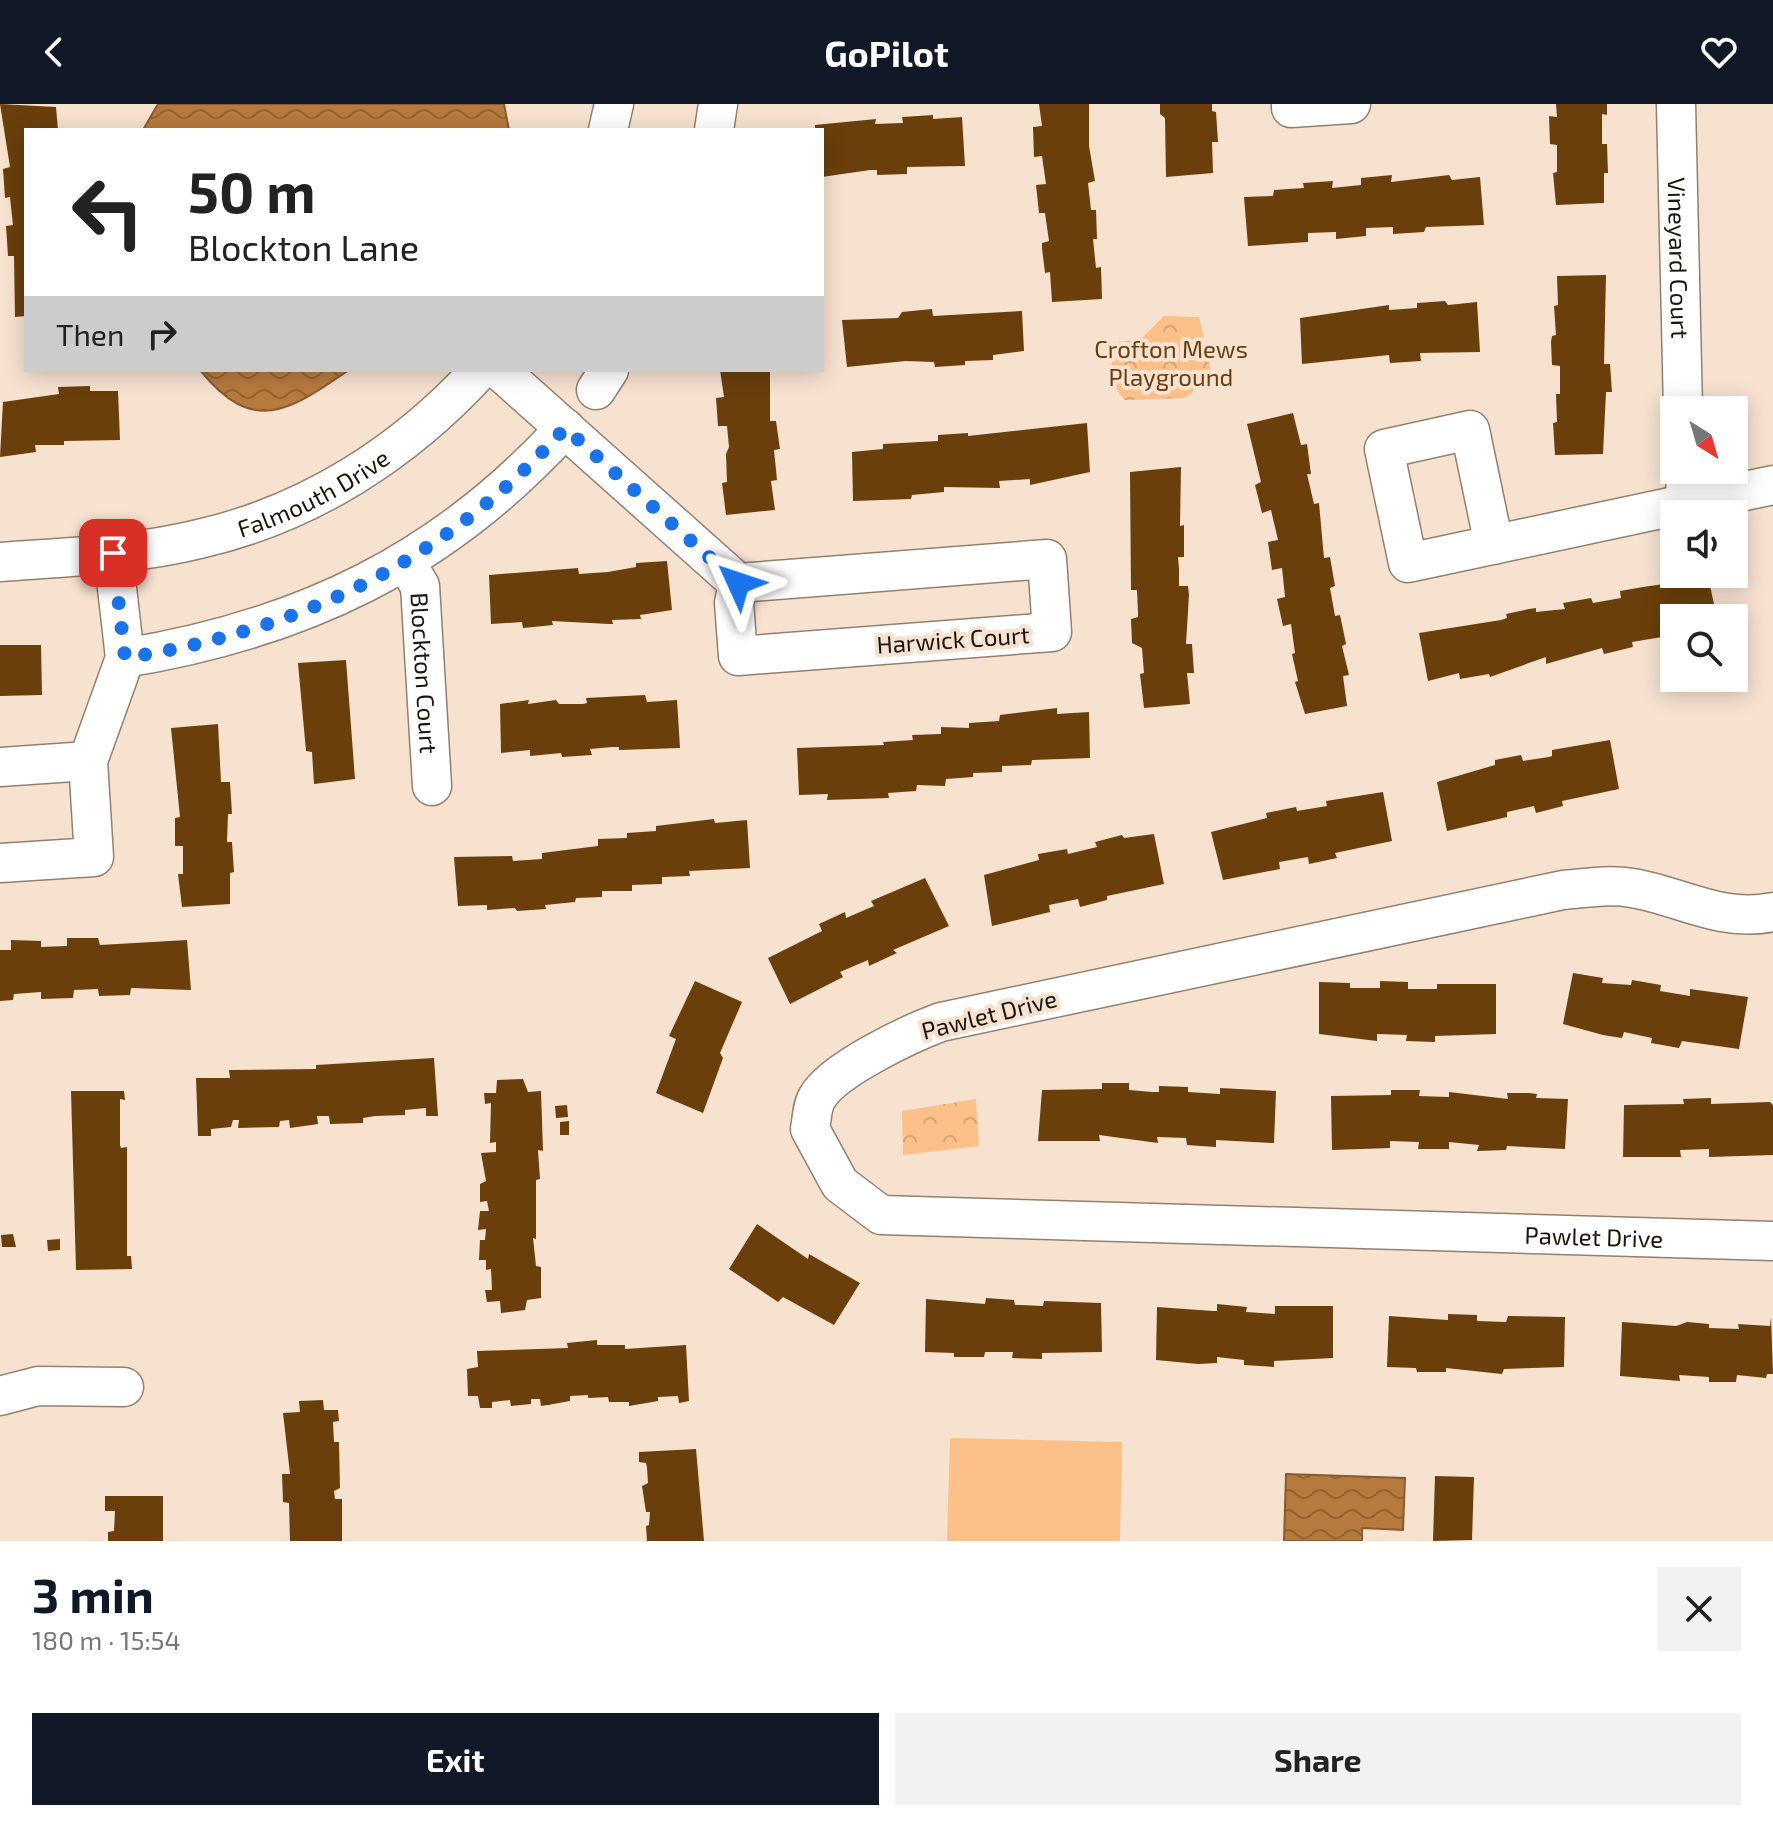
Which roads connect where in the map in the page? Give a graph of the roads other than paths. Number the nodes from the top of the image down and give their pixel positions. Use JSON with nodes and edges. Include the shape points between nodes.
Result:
{"nodes":[{"id":1,"x":614,"y":104,"type":"edge"},
{"id":2,"x":718,"y":104,"type":"edge"},
{"id":3,"x":1291,"y":104,"type":"edge"},
{"id":4,"x":1351,"y":104,"type":"edge"},
{"id":5,"x":1676,"y":104,"type":"edge"},
{"id":6,"x":608,"y":128,"type":"edge"},
{"id":7,"x":714,"y":128,"type":"edge"},
{"id":8,"x":478,"y":372,"type":"edge"},
{"id":9,"x":501,"y":372,"type":"edge"},
{"id":10,"x":1683,"y":396,"type":"edge"},
{"id":11,"x":565,"y":428,"type":"junction"},
{"id":12,"x":1773,"y":485,"type":"edge"},
{"id":13,"x":1685,"y":487,"type":"edge"},
{"id":14,"x":1494,"y":545,"type":"dead end"},
{"id":15,"x":113,"y":553,"type":"junction"},
{"id":16,"x":0,"y":562,"type":"edge"},
{"id":17,"x":406,"y":563,"type":"junction"},
{"id":18,"x":738,"y":583,"type":"junction"},
{"id":19,"x":125,"y":658,"type":"junction"},
{"id":20,"x":88,"y":761,"type":"junction"},
{"id":21,"x":0,"y":767,"type":"edge"},
{"id":22,"x":432,"y":786,"type":"dead end"},
{"id":23,"x":0,"y":863,"type":"edge"},
{"id":24,"x":1773,"y":912,"type":"edge"},
{"id":25,"x":1773,"y":1241,"type":"edge"},
{"id":26,"x":124,"y":1387,"type":"dead end"},
{"id":27,"x":0,"y":1396,"type":"edge"}],
"edges":[{"from":1,"to":6,"type":"street"},
{"from":2,"to":7,"type":"street"},
{"from":3,"to":4,"type":"street"},
{"from":5,"to":10,"type":"street","name":"Vineyard Court"},
{"from":8,"to":15,"type":"street","name":"Falmouth Drive","via":[[443,411],[389,454],[325,493],[270,519],[198,540]]},
{"from":9,"to":11,"type":"street"},
{"from":11,"to":17,"type":"street","via":[[484,508]]},
{"from":11,"to":18,"type":"street"},
{"from":12,"to":13,"type":"street"},
{"from":13,"to":14,"type":"street"},
{"from":15,"to":16,"type":"street","name":"Falmouth Drive"},
{"from":15,"to":19,"type":"street"},
{"from":17,"to":19,"type":"street","via":[[257,629]]},
{"from":17,"to":22,"type":"street","name":"Blockton Court","via":[[420,586]]},
{"from":18,"to":18,"type":"street","name":"Harwick Court","via":[[1047,559],[1052,632],[738,656]]},
{"from":19,"to":20,"type":"street"},
{"from":20,"to":21,"type":"street"},
{"from":20,"to":23,"type":"street","via":[[94,857]]},
{"from":24,"to":25,"type":"street","name":"Pawlet Drive","via":[[1729,915],[1633,888],[1563,890],[941,1022],[900,1038],[829,1084],[817,1098],[810,1129],[840,1184],[881,1215]]},
{"from":26,"to":27,"type":"street","via":[[38,1386]]}]}
